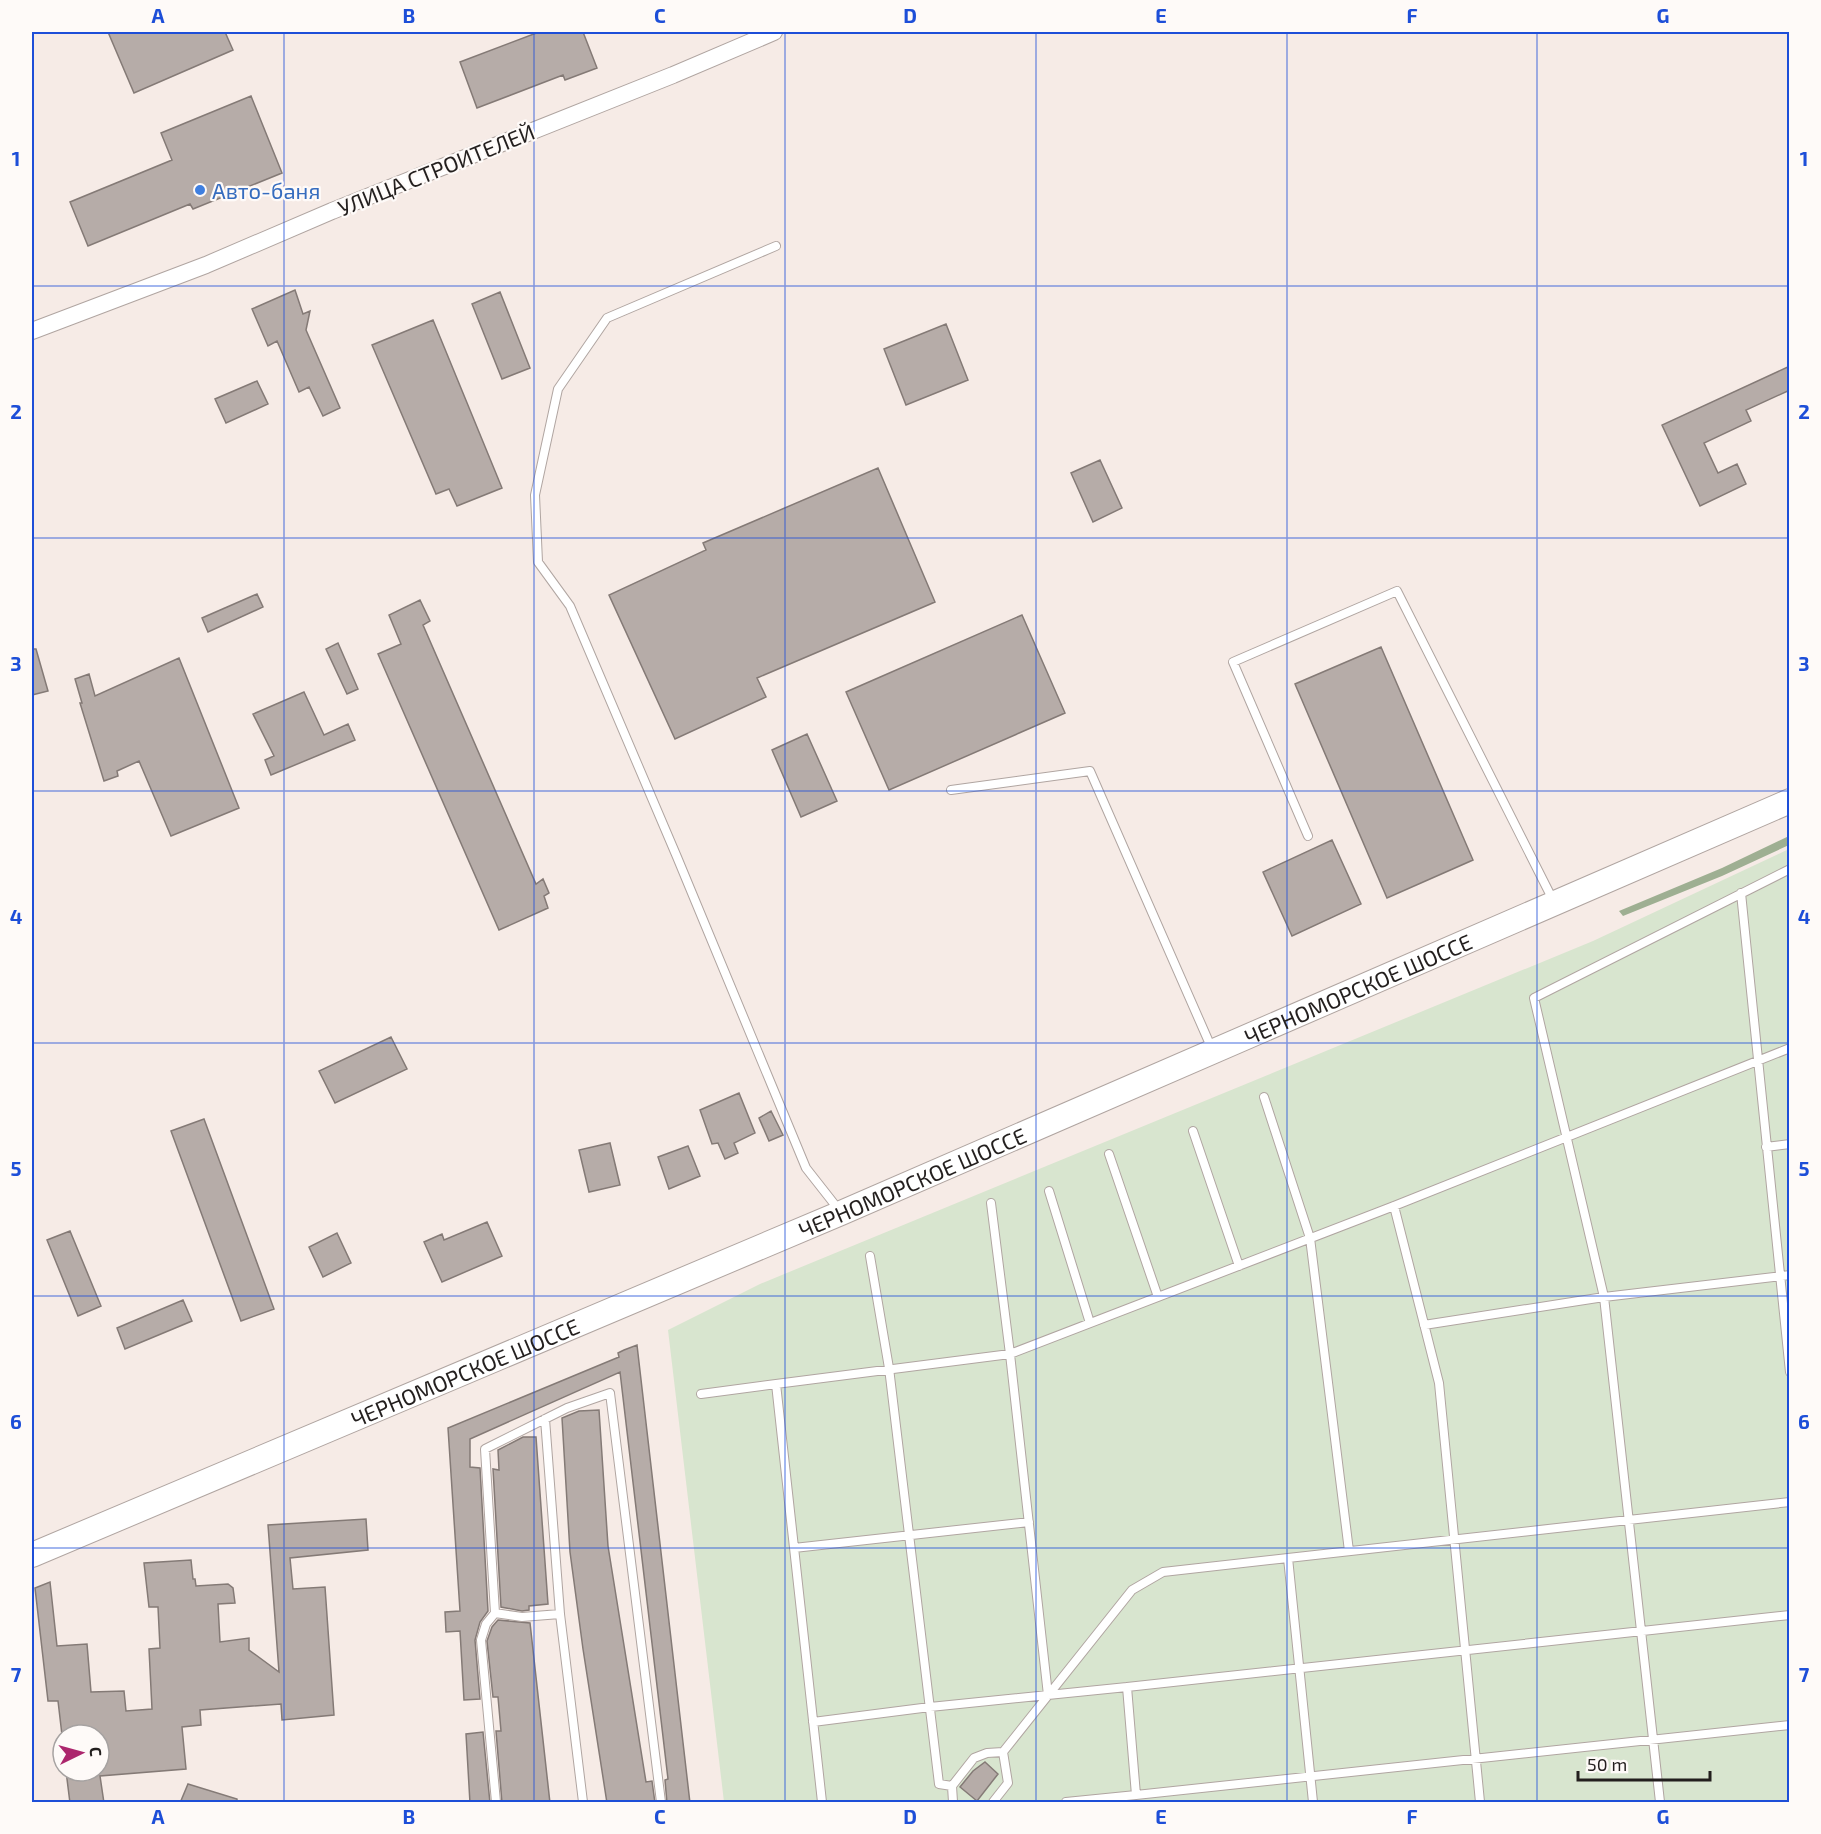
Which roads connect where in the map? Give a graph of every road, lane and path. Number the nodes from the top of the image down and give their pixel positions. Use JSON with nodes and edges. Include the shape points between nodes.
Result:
{"nodes":[{"id":1,"x":774,"y":32,"type":"edge"},
{"id":2,"x":776,"y":246,"type":"dead end"},
{"id":3,"x":32,"y":331,"type":"edge"},
{"id":4,"x":951,"y":790,"type":"dead end"},
{"id":5,"x":1790,"y":801,"type":"edge"},
{"id":6,"x":1308,"y":837,"type":"dead end"},
{"id":7,"x":1790,"y":869,"type":"edge"},
{"id":8,"x":1741,"y":894,"type":"junction"},
{"id":9,"x":1555,"y":903,"type":"junction"},
{"id":10,"x":1790,"y":1048,"type":"edge"},
{"id":11,"x":1213,"y":1052,"type":"junction"},
{"id":12,"x":1757,"y":1061,"type":"junction"},
{"id":13,"x":1264,"y":1097,"type":"dead end"},
{"id":14,"x":1193,"y":1131,"type":"dead end"},
{"id":15,"x":1568,"y":1137,"type":"junction"},
{"id":16,"x":1790,"y":1144,"type":"edge"},
{"id":17,"x":1766,"y":1147,"type":"junction"},
{"id":18,"x":1109,"y":1154,"type":"dead end"},
{"id":19,"x":1049,"y":1191,"type":"dead end"},
{"id":20,"x":991,"y":1203,"type":"dead end"},
{"id":21,"x":1394,"y":1206,"type":"junction"},
{"id":22,"x":841,"y":1213,"type":"junction"},
{"id":23,"x":1310,"y":1239,"type":"junction"},
{"id":24,"x":870,"y":1256,"type":"dead end"},
{"id":25,"x":1239,"y":1266,"type":"junction"},
{"id":26,"x":1790,"y":1275,"type":"edge"},
{"id":27,"x":1779,"y":1276,"type":"junction"},
{"id":28,"x":1158,"y":1297,"type":"junction"},
{"id":29,"x":1604,"y":1297,"type":"junction"},
{"id":30,"x":1090,"y":1323,"type":"junction"},
{"id":31,"x":1424,"y":1325,"type":"junction"},
{"id":32,"x":1011,"y":1354,"type":"junction"},
{"id":33,"x":889,"y":1368,"type":"junction"},
{"id":34,"x":1790,"y":1372,"type":"edge"},
{"id":35,"x":776,"y":1384,"type":"junction"},
{"id":36,"x":701,"y":1394,"type":"dead end"},
{"id":37,"x":545,"y":1419,"type":"junction"},
{"id":38,"x":1790,"y":1502,"type":"edge"},
{"id":39,"x":1628,"y":1521,"type":"junction"},
{"id":40,"x":1029,"y":1522,"type":"junction"},
{"id":41,"x":910,"y":1535,"type":"junction"},
{"id":42,"x":1454,"y":1540,"type":"junction"},
{"id":43,"x":794,"y":1548,"type":"junction"},
{"id":44,"x":1349,"y":1551,"type":"junction"},
{"id":45,"x":32,"y":1555,"type":"edge"},
{"id":46,"x":1288,"y":1558,"type":"junction"},
{"id":47,"x":495,"y":1613,"type":"junction"},
{"id":48,"x":561,"y":1614,"type":"junction"},
{"id":49,"x":1790,"y":1615,"type":"edge"},
{"id":50,"x":1640,"y":1631,"type":"junction"},
{"id":51,"x":1464,"y":1650,"type":"junction"},
{"id":52,"x":1299,"y":1668,"type":"junction"},
{"id":53,"x":1127,"y":1687,"type":"junction"},
{"id":54,"x":1048,"y":1695,"type":"junction"},
{"id":55,"x":930,"y":1707,"type":"junction"},
{"id":56,"x":813,"y":1722,"type":"junction"},
{"id":57,"x":1790,"y":1725,"type":"edge"},
{"id":58,"x":1652,"y":1740,"type":"junction"},
{"id":59,"x":1003,"y":1752,"type":"junction"},
{"id":60,"x":1476,"y":1759,"type":"junction"},
{"id":61,"x":1310,"y":1777,"type":"junction"},
{"id":62,"x":952,"y":1786,"type":"junction"},
{"id":63,"x":1136,"y":1795,"type":"junction"},
{"id":64,"x":496,"y":1803,"type":"edge"},
{"id":65,"x":583,"y":1803,"type":"edge"},
{"id":66,"x":661,"y":1803,"type":"edge"},
{"id":67,"x":822,"y":1803,"type":"edge"},
{"id":68,"x":953,"y":1803,"type":"edge"},
{"id":69,"x":993,"y":1803,"type":"edge"},
{"id":70,"x":1066,"y":1803,"type":"edge"},
{"id":71,"x":1313,"y":1803,"type":"edge"},
{"id":72,"x":1480,"y":1803,"type":"edge"},
{"id":73,"x":1660,"y":1803,"type":"edge"}],
"edges":[{"from":1,"to":3,"type":"street","name":"УЛИЦА СТРОИТЕЛЕЙ","via":[[206,265]]},
{"from":2,"to":22,"type":"lane","via":[[607,318],[558,389],[535,495],[538,562],[575,616],[806,1168]]},
{"from":4,"to":11,"type":"lane","via":[[1090,771]]},
{"from":5,"to":9,"type":"main road","name":"ЧЕРНОМОРСКОЕ ШОССЕ"},
{"from":6,"to":9,"type":"lane","via":[[1233,662],[1397,591]]},
{"from":7,"to":8,"type":"lane"},
{"from":8,"to":12,"type":"lane"},
{"from":8,"to":15,"type":"lane","via":[[1534,998]]},
{"from":9,"to":11,"type":"main road","name":"ЧЕРНОМОРСКОЕ ШОССЕ"},
{"from":10,"to":12,"type":"lane"},
{"from":11,"to":22,"type":"main road","name":"ЧЕРНОМОРСКОЕ ШОССЕ"},
{"from":12,"to":15,"type":"lane"},
{"from":12,"to":17,"type":"lane"},
{"from":13,"to":23,"type":"lane"},
{"from":14,"to":25,"type":"lane"},
{"from":15,"to":21,"type":"lane"},
{"from":15,"to":29,"type":"lane"},
{"from":16,"to":17,"type":"lane"},
{"from":17,"to":27,"type":"lane"},
{"from":18,"to":28,"type":"lane"},
{"from":19,"to":30,"type":"lane"},
{"from":20,"to":32,"type":"lane"},
{"from":21,"to":23,"type":"lane"},
{"from":21,"to":31,"type":"lane"},
{"from":22,"to":45,"type":"main road","name":"ЧЕРНОМОРСКОЕ ШОССЕ"},
{"from":23,"to":25,"type":"lane"},
{"from":23,"to":44,"type":"lane"},
{"from":24,"to":33,"type":"lane"},
{"from":25,"to":28,"type":"lane"},
{"from":26,"to":27,"type":"lane"},
{"from":27,"to":29,"type":"lane"},
{"from":27,"to":34,"type":"lane"},
{"from":28,"to":30,"type":"lane"},
{"from":29,"to":31,"type":"lane"},
{"from":29,"to":39,"type":"lane"},
{"from":30,"to":32,"type":"lane"},
{"from":31,"to":42,"type":"lane","via":[[1438,1383]]},
{"from":32,"to":33,"type":"lane"},
{"from":32,"to":40,"type":"lane"},
{"from":33,"to":35,"type":"lane"},
{"from":33,"to":41,"type":"lane"},
{"from":35,"to":36,"type":"lane"},
{"from":35,"to":43,"type":"lane"},
{"from":37,"to":47,"type":"lane","via":[[485,1449]]},
{"from":37,"to":48,"type":"lane"},
{"from":37,"to":66,"type":"lane","via":[[610,1393]]},
{"from":38,"to":39,"type":"lane"},
{"from":39,"to":42,"type":"lane"},
{"from":39,"to":50,"type":"lane"},
{"from":40,"to":41,"type":"lane"},
{"from":40,"to":54,"type":"lane"},
{"from":41,"to":43,"type":"lane"},
{"from":41,"to":55,"type":"lane"},
{"from":42,"to":44,"type":"lane"},
{"from":42,"to":51,"type":"lane"},
{"from":43,"to":56,"type":"lane"},
{"from":44,"to":46,"type":"lane"},
{"from":46,"to":52,"type":"lane"},
{"from":46,"to":54,"type":"lane","via":[[1163,1572],[1140,1585]]},
{"from":47,"to":48,"type":"lane","via":[[522,1617]]},
{"from":47,"to":64,"type":"lane","via":[[481,1640]]},
{"from":48,"to":65,"type":"lane"},
{"from":49,"to":50,"type":"lane"},
{"from":50,"to":51,"type":"lane"},
{"from":50,"to":58,"type":"lane"},
{"from":51,"to":52,"type":"lane"},
{"from":51,"to":60,"type":"lane"},
{"from":52,"to":53,"type":"lane"},
{"from":52,"to":61,"type":"lane"},
{"from":53,"to":54,"type":"lane"},
{"from":53,"to":63,"type":"lane"},
{"from":54,"to":55,"type":"lane"},
{"from":54,"to":59,"type":"lane"},
{"from":55,"to":56,"type":"lane"},
{"from":55,"to":62,"type":"lane","via":[[939,1784]]},
{"from":56,"to":67,"type":"lane"},
{"from":57,"to":58,"type":"lane"},
{"from":58,"to":60,"type":"lane"},
{"from":58,"to":73,"type":"lane"},
{"from":59,"to":62,"type":"lane","via":[[974,1758]]},
{"from":59,"to":69,"type":"lane","via":[[1008,1783]]},
{"from":60,"to":61,"type":"lane"},
{"from":60,"to":72,"type":"lane"},
{"from":61,"to":63,"type":"lane"},
{"from":61,"to":71,"type":"lane"},
{"from":62,"to":68,"type":"lane"},
{"from":63,"to":70,"type":"lane"}]}
